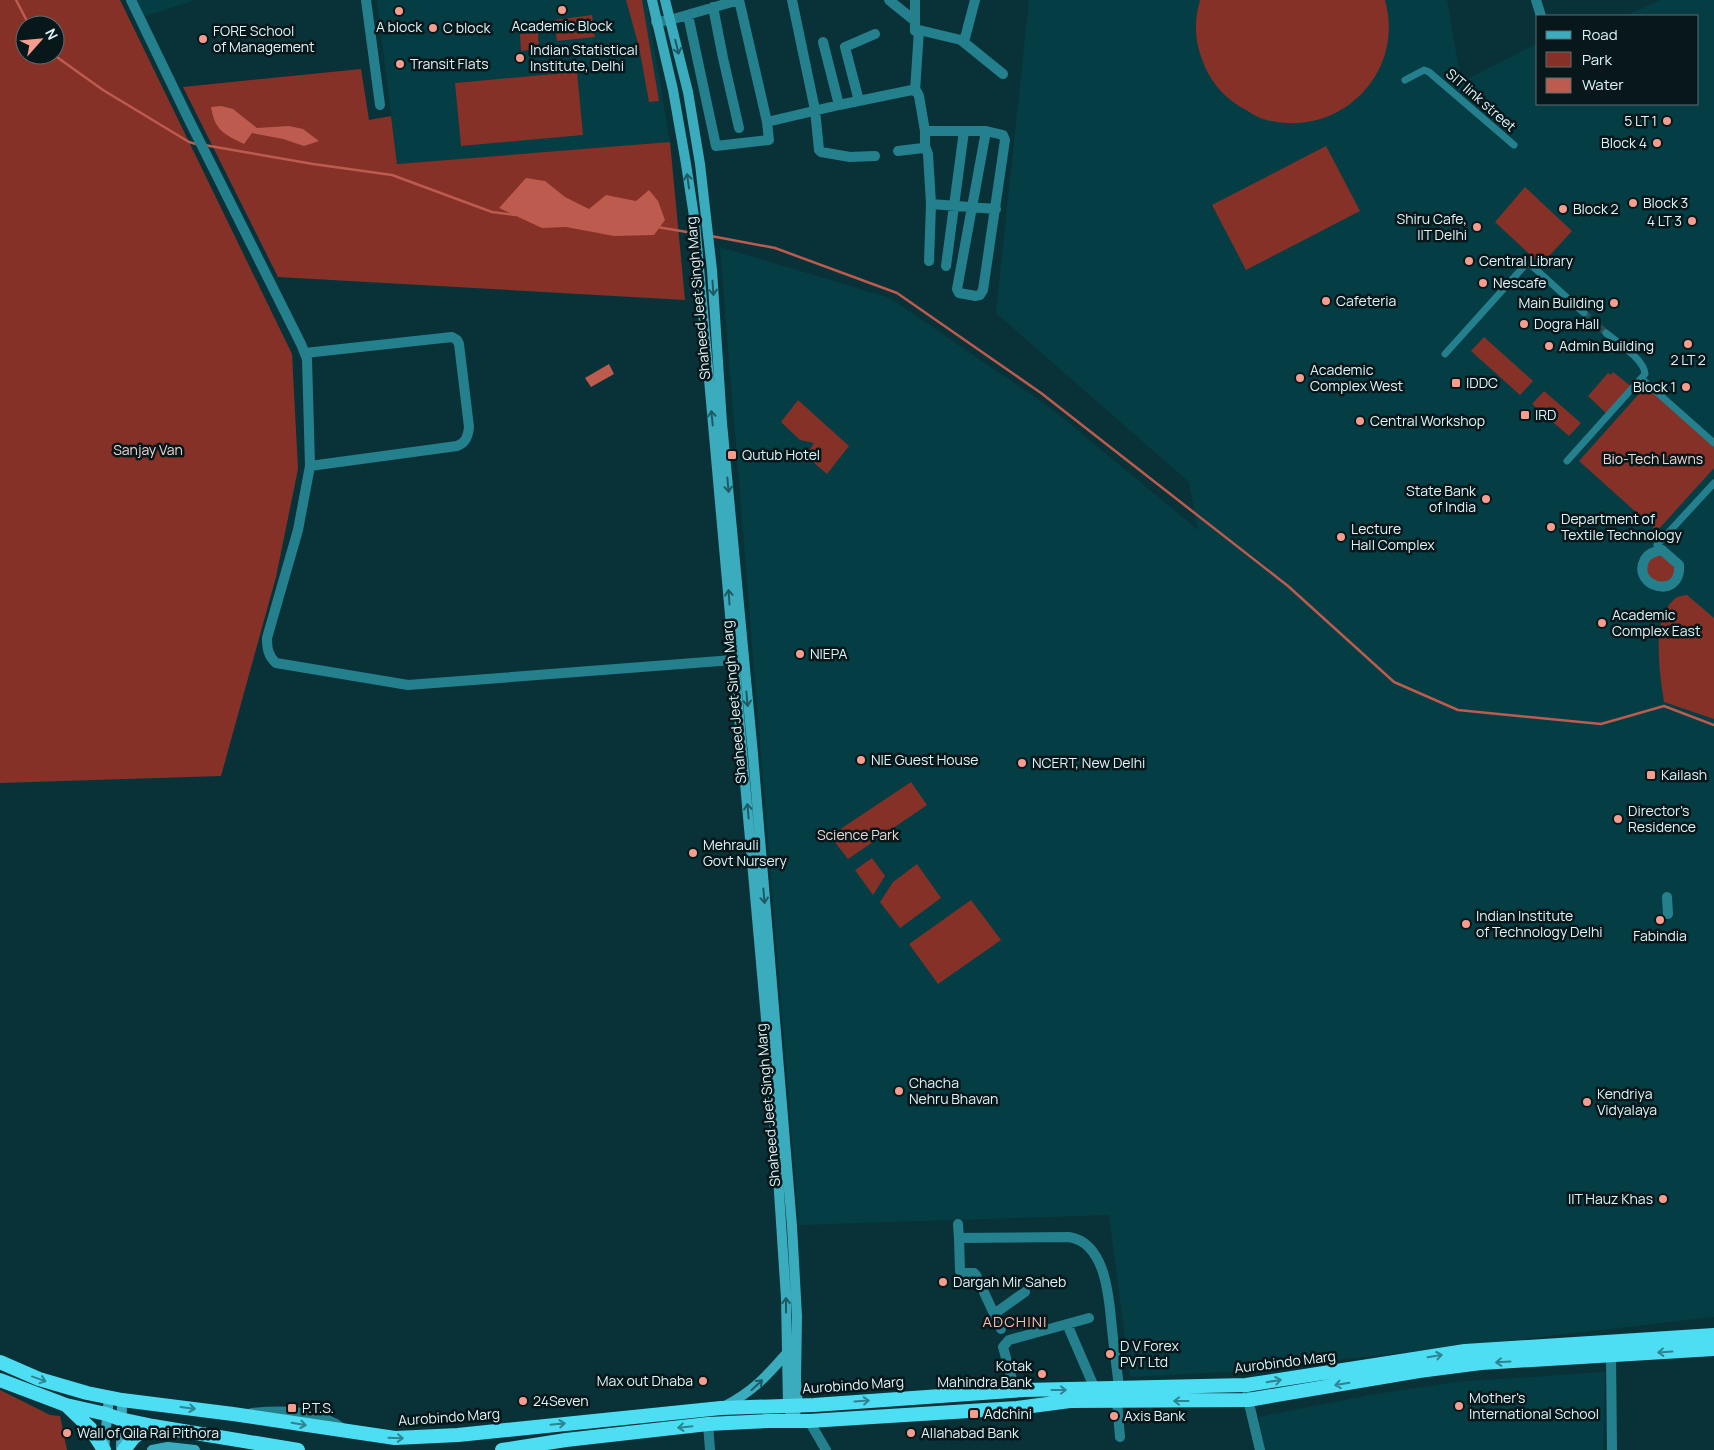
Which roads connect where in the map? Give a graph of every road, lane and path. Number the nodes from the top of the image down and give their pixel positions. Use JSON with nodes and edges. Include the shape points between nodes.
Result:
{"nodes":[{"id":1,"x":131,"y":0,"type":"edge"},
{"id":2,"x":366,"y":0,"type":"edge"},
{"id":3,"x":652,"y":0,"type":"edge"},
{"id":4,"x":666,"y":0,"type":"edge"},
{"id":5,"x":739,"y":0,"type":"edge"},
{"id":6,"x":792,"y":0,"type":"edge"},
{"id":7,"x":888,"y":0,"type":"edge"},
{"id":8,"x":915,"y":0,"type":"edge"},
{"id":9,"x":975,"y":0,"type":"edge"},
{"id":10,"x":1536,"y":0,"type":"edge"},
{"id":11,"x":713,"y":8,"type":"junction"},
{"id":12,"x":688,"y":15,"type":"junction"},
{"id":13,"x":1541,"y":15,"type":"edge"},
{"id":14,"x":670,"y":20,"type":"junction"},
{"id":15,"x":656,"y":22,"type":"junction"},
{"id":16,"x":917,"y":26,"type":"junction"},
{"id":17,"x":874,"y":34,"type":"dead end"},
{"id":18,"x":961,"y":40,"type":"junction"},
{"id":19,"x":824,"y":42,"type":"dead end"},
{"id":20,"x":1003,"y":74,"type":"dead end"},
{"id":21,"x":1405,"y":80,"type":"dead end"},
{"id":22,"x":915,"y":91,"type":"junction"},
{"id":23,"x":859,"y":101,"type":"junction"},
{"id":24,"x":839,"y":105,"type":"junction"},
{"id":25,"x":380,"y":106,"type":"dead end"},
{"id":26,"x":815,"y":110,"type":"junction"},
{"id":27,"x":767,"y":122,"type":"junction"},
{"id":28,"x":739,"y":128,"type":"dead end"},
{"id":29,"x":924,"y":131,"type":"junction"},
{"id":30,"x":964,"y":131,"type":"junction"},
{"id":31,"x":986,"y":131,"type":"junction"},
{"id":32,"x":1514,"y":145,"type":"dead end"},
{"id":33,"x":925,"y":146,"type":"junction"},
{"id":34,"x":898,"y":151,"type":"dead end"},
{"id":35,"x":875,"y":156,"type":"dead end"},
{"id":36,"x":931,"y":204,"type":"junction"},
{"id":37,"x":954,"y":206,"type":"junction"},
{"id":38,"x":972,"y":208,"type":"junction"},
{"id":39,"x":996,"y":209,"type":"junction"},
{"id":40,"x":929,"y":261,"type":"dead end"},
{"id":41,"x":946,"y":266,"type":"dead end"},
{"id":42,"x":1584,"y":313,"type":"tunnel mouth"},
{"id":43,"x":1606,"y":333,"type":"tunnel mouth"},
{"id":44,"x":305,"y":353,"type":"junction"},
{"id":45,"x":1445,"y":354,"type":"dead end"},
{"id":46,"x":1642,"y":379,"type":"junction"},
{"id":47,"x":1714,"y":443,"type":"edge"},
{"id":48,"x":1567,"y":461,"type":"dead end"},
{"id":49,"x":310,"y":466,"type":"junction"},
{"id":50,"x":1714,"y":483,"type":"edge"},
{"id":51,"x":1657,"y":545,"type":"dead end"},
{"id":52,"x":733,"y":660,"type":"junction"},
{"id":53,"x":1667,"y":897,"type":"dead end"},
{"id":54,"x":1668,"y":914,"type":"dead end"},
{"id":55,"x":958,"y":1224,"type":"dead end"},
{"id":56,"x":959,"y":1238,"type":"junction"},
{"id":57,"x":1025,"y":1292,"type":"dead end"},
{"id":58,"x":994,"y":1314,"type":"junction"},
{"id":59,"x":1089,"y":1318,"type":"dead end"},
{"id":60,"x":1068,"y":1324,"type":"junction"},
{"id":61,"x":1001,"y":1329,"type":"dead end"},
{"id":62,"x":1714,"y":1334,"type":"edge"},
{"id":63,"x":1714,"y":1349,"type":"edge"},
{"id":64,"x":786,"y":1354,"type":"junction"},
{"id":65,"x":1611,"y":1355,"type":"junction"},
{"id":66,"x":0,"y":1362,"type":"edge"},
{"id":67,"x":0,"y":1380,"type":"edge"},
{"id":68,"x":1246,"y":1385,"type":"junction"},
{"id":69,"x":1095,"y":1389,"type":"junction"},
{"id":70,"x":1015,"y":1390,"type":"junction"},
{"id":71,"x":1118,"y":1394,"type":"junction"},
{"id":72,"x":115,"y":1398,"type":"junction"},
{"id":73,"x":1248,"y":1400,"type":"junction"},
{"id":74,"x":66,"y":1405,"type":"junction"},
{"id":75,"x":793,"y":1405,"type":"junction"},
{"id":76,"x":721,"y":1408,"type":"junction"},
{"id":77,"x":106,"y":1414,"type":"junction"},
{"id":78,"x":120,"y":1419,"type":"junction"},
{"id":79,"x":793,"y":1421,"type":"junction"},
{"id":80,"x":809,"y":1421,"type":"junction"},
{"id":81,"x":708,"y":1424,"type":"junction"},
{"id":82,"x":153,"y":1426,"type":"junction"},
{"id":83,"x":1120,"y":1437,"type":"dead end"},
{"id":84,"x":246,"y":1447,"type":"edge"},
{"id":85,"x":104,"y":1450,"type":"edge"},
{"id":86,"x":122,"y":1450,"type":"edge"},
{"id":87,"x":152,"y":1450,"type":"edge"},
{"id":88,"x":195,"y":1450,"type":"edge"},
{"id":89,"x":298,"y":1450,"type":"edge"},
{"id":90,"x":502,"y":1450,"type":"edge"},
{"id":91,"x":710,"y":1450,"type":"edge"},
{"id":92,"x":826,"y":1450,"type":"edge"},
{"id":93,"x":1260,"y":1450,"type":"edge"},
{"id":94,"x":1612,"y":1450,"type":"edge"}],
"edges":[{"from":1,"to":44,"type":"street"},
{"from":2,"to":25,"type":"street"},
{"from":3,"to":15,"type":"main road","name":"Shaheed Jeet Singh Marg"},
{"from":4,"to":14,"type":"main road","name":"Shaheed Jeet Singh Marg"},
{"from":5,"to":11,"type":"street"},
{"from":5,"to":27,"type":"street"},
{"from":6,"to":26,"type":"street"},
{"from":7,"to":16,"type":"street"},
{"from":8,"to":16,"type":"street"},
{"from":9,"to":18,"type":"street","via":[[965,38]]},
{"from":10,"to":13,"type":"street"},
{"from":11,"to":12,"type":"street"},
{"from":11,"to":28,"type":"street"},
{"from":12,"to":14,"type":"street"},
{"from":12,"to":27,"type":"street","via":[[716,146],[769,140]]},
{"from":14,"to":15,"type":"street"},
{"from":14,"to":75,"type":"main road","name":"Shaheed Jeet Singh Marg","one_way":true,"via":[[700,164],[712,270],[722,423],[792,1226],[797,1316]]},
{"from":52,"to":15,"type":"main road","name":"Shaheed Jeet Singh Marg","one_way":true,"via":[[695,234],[673,90]]},
{"from":16,"to":18,"type":"street"},
{"from":16,"to":22,"type":"street"},
{"from":17,"to":23,"type":"street","via":[[845,47]]},
{"from":18,"to":20,"type":"street"},
{"from":19,"to":24,"type":"street"},
{"from":21,"to":32,"type":"street","name":"SIT link street","via":[[1424,70],[1429,72]]},
{"from":22,"to":23,"type":"street"},
{"from":22,"to":29,"type":"street","via":[[919,96]]},
{"from":23,"to":24,"type":"street"},
{"from":24,"to":26,"type":"street"},
{"from":26,"to":27,"type":"street"},
{"from":26,"to":35,"type":"street","via":[[817,145],[821,152]]},
{"from":29,"to":30,"type":"street"},
{"from":29,"to":33,"type":"street"},
{"from":30,"to":31,"type":"street"},
{"from":30,"to":37,"type":"street"},
{"from":31,"to":38,"type":"street"},
{"from":31,"to":39,"type":"street","via":[[1003,135],[1006,141]]},
{"from":33,"to":34,"type":"street"},
{"from":33,"to":36,"type":"street"},
{"from":36,"to":37,"type":"street"},
{"from":36,"to":40,"type":"street"},
{"from":37,"to":38,"type":"street"},
{"from":37,"to":41,"type":"street"},
{"from":38,"to":39,"type":"street"},
{"from":38,"to":39,"type":"street","via":[[957,289],[959,293],[976,296],[983,290]]},
{"from":42,"to":45,"type":"street","via":[[1526,264]]},
{"from":43,"to":46,"type":"street","via":[[1640,362],[1646,370]]},
{"from":44,"to":49,"type":"street"},
{"from":44,"to":49,"type":"street","via":[[452,337],[459,344],[469,427],[468,436],[457,446]]},
{"from":46,"to":47,"type":"street"},
{"from":46,"to":48,"type":"street"},
{"from":49,"to":52,"type":"street","via":[[298,530],[268,638],[268,650],[276,663],[408,685]]},
{"from":50,"to":51,"type":"street"},
{"from":64,"to":52,"type":"main road","name":"Shaheed Jeet Singh Marg","one_way":true,"via":[[786,1298],[772,1096]]},
{"from":53,"to":54,"type":"street"},
{"from":55,"to":56,"type":"street"},
{"from":56,"to":58,"type":"street","via":[[960,1271],[976,1275]]},
{"from":56,"to":71,"type":"street","via":[[1069,1237],[1084,1243],[1097,1258],[1104,1274]]},
{"from":57,"to":58,"type":"street"},
{"from":58,"to":61,"type":"street"},
{"from":59,"to":60,"type":"street"},
{"from":60,"to":69,"type":"street"},
{"from":60,"to":70,"type":"street","via":[[1009,1340],[1003,1347]]},
{"from":68,"to":62,"type":"highway","name":"Aurobindo Marg","one_way":true,"via":[[1465,1352]]},
{"from":63,"to":65,"type":"highway","name":"Aurobindo Marg","one_way":true},
{"from":64,"to":75,"type":"main road","name":"Shaheed Jeet Singh Marg"},
{"from":76,"to":64,"type":"main road","one_way":true,"via":[[758,1385]]},
{"from":65,"to":73,"type":"highway","name":"Aurobindo Marg","one_way":true,"via":[[1481,1363]]},
{"from":65,"to":94,"type":"street"},
{"from":66,"to":72,"type":"highway","name":"Aurobindo Marg","one_way":true,"via":[[39,1379]]},
{"from":67,"to":74,"type":"highway"},
{"from":68,"to":71,"type":"highway","name":"Aurobindo Marg"},
{"from":68,"to":73,"type":"street"},
{"from":70,"to":69,"type":"highway","name":"Aurobindo Marg","one_way":true},
{"from":69,"to":71,"type":"highway","name":"Aurobindo Marg"},
{"from":75,"to":70,"type":"highway","name":"Aurobindo Marg","one_way":true},
{"from":73,"to":71,"type":"highway","name":"Aurobindo Marg","one_way":true},
{"from":71,"to":80,"type":"highway","name":"Aurobindo Marg","via":[[1017,1408]]},
{"from":71,"to":83,"type":"street"},
{"from":72,"to":76,"type":"highway","name":"Aurobindo Marg","one_way":true,"via":[[394,1438],[458,1435]]},
{"from":72,"to":77,"type":"main road"},
{"from":72,"to":78,"type":"main road"},
{"from":73,"to":93,"type":"street"},
{"from":74,"to":77,"type":"highway"},
{"from":74,"to":85,"type":"highway","via":[[90,1428]]},
{"from":75,"to":76,"type":"highway","name":"Aurobindo Marg"},
{"from":75,"to":79,"type":"main road"},
{"from":77,"to":78,"type":"highway"},
{"from":77,"to":85,"type":"main road"},
{"from":78,"to":82,"type":"highway"},
{"from":78,"to":86,"type":"main road"},
{"from":79,"to":80,"type":"highway","name":"Aurobindo Marg"},
{"from":79,"to":81,"type":"highway","name":"Aurobindo Marg"},
{"from":80,"to":92,"type":"street"},
{"from":81,"to":90,"type":"highway","one_way":true},
{"from":81,"to":91,"type":"street"},
{"from":82,"to":84,"type":"highway"},
{"from":82,"to":86,"type":"highway","via":[[134,1437]]},
{"from":84,"to":89,"type":"highway"},
{"from":87,"to":88,"type":"main road","via":[[168,1447]]}]}
